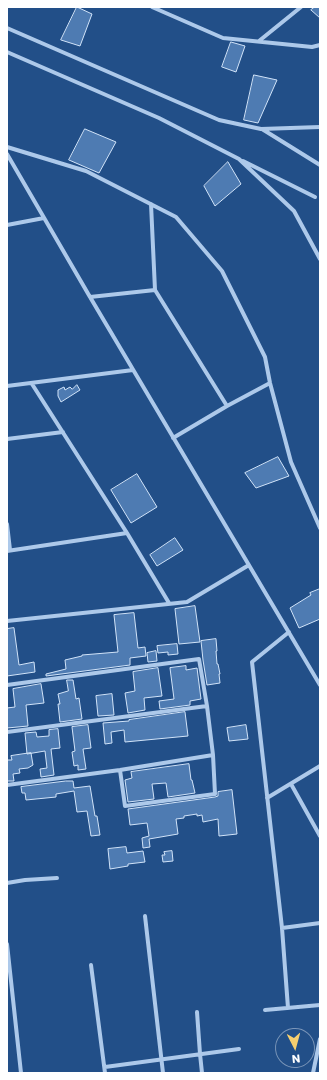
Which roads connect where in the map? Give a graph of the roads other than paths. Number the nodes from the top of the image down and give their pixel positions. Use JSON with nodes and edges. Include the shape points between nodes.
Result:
{"nodes":[{"id":1,"x":152,"y":7,"type":"edge"},
{"id":2,"x":301,"y":7,"type":"edge"},
{"id":3,"x":7,"y":28,"type":"edge"},
{"id":4,"x":259,"y":41,"type":"junction"},
{"id":5,"x":320,"y":45,"type":"edge"},
{"id":6,"x":7,"y":52,"type":"edge"},
{"id":7,"x":320,"y":127,"type":"edge"},
{"id":8,"x":261,"y":129,"type":"junction"},
{"id":9,"x":7,"y":147,"type":"edge"},
{"id":10,"x":7,"y":154,"type":"edge"},
{"id":11,"x":239,"y":159,"type":"junction"},
{"id":12,"x":320,"y":165,"type":"edge"},
{"id":13,"x":315,"y":197,"type":"dead end"},
{"id":14,"x":151,"y":204,"type":"junction"},
{"id":15,"x":44,"y":218,"type":"junction"},
{"id":16,"x":7,"y":225,"type":"edge"},
{"id":17,"x":320,"y":259,"type":"edge"},
{"id":18,"x":154,"y":290,"type":"junction"},
{"id":19,"x":90,"y":297,"type":"junction"},
{"id":20,"x":133,"y":370,"type":"junction"},
{"id":21,"x":270,"y":383,"type":"junction"},
{"id":22,"x":32,"y":384,"type":"junction"},
{"id":23,"x":7,"y":386,"type":"edge"},
{"id":24,"x":227,"y":406,"type":"junction"},
{"id":25,"x":63,"y":432,"type":"junction"},
{"id":26,"x":173,"y":438,"type":"junction"},
{"id":27,"x":7,"y":439,"type":"edge"},
{"id":28,"x":7,"y":524,"type":"edge"},
{"id":29,"x":320,"y":528,"type":"edge"},
{"id":30,"x":127,"y":533,"type":"junction"},
{"id":31,"x":8,"y":550,"type":"edge"},
{"id":32,"x":249,"y":564,"type":"junction"},
{"id":33,"x":169,"y":603,"type":"junction"},
{"id":34,"x":7,"y":621,"type":"edge"},
{"id":35,"x":289,"y":632,"type":"junction"},
{"id":36,"x":7,"y":685,"type":"edge"},
{"id":37,"x":320,"y":685,"type":"edge"},
{"id":38,"x":207,"y":706,"type":"junction"},
{"id":39,"x":7,"y":732,"type":"edge"},
{"id":40,"x":212,"y":755,"type":"junction"},
{"id":41,"x":320,"y":766,"type":"edge"},
{"id":42,"x":120,"y":770,"type":"junction"},
{"id":43,"x":291,"y":784,"type":"junction"},
{"id":44,"x":7,"y":785,"type":"edge"},
{"id":45,"x":267,"y":798,"type":"junction"},
{"id":46,"x":320,"y":836,"type":"edge"},
{"id":47,"x":57,"y":878,"type":"dead end"},
{"id":48,"x":7,"y":883,"type":"edge"},
{"id":49,"x":145,"y":916,"type":"dead end"},
{"id":50,"x":320,"y":923,"type":"edge"},
{"id":51,"x":282,"y":928,"type":"junction"},
{"id":52,"x":7,"y":944,"type":"edge"},
{"id":53,"x":91,"y":965,"type":"dead end"},
{"id":54,"x":320,"y":1005,"type":"edge"},
{"id":55,"x":288,"y":1008,"type":"junction"},
{"id":56,"x":265,"y":1010,"type":"dead end"},
{"id":57,"x":197,"y":1012,"type":"dead end"},
{"id":58,"x":320,"y":1040,"type":"edge"},
{"id":59,"x":239,"y":1049,"type":"dead end"},
{"id":60,"x":200,"y":1054,"type":"junction"},
{"id":61,"x":161,"y":1059,"type":"junction"},
{"id":62,"x":105,"y":1067,"type":"junction"},
{"id":63,"x":21,"y":1073,"type":"edge"},
{"id":64,"x":105,"y":1073,"type":"edge"},
{"id":65,"x":163,"y":1073,"type":"edge"},
{"id":66,"x":202,"y":1073,"type":"edge"},
{"id":67,"x":313,"y":1073,"type":"edge"}],
"edges":[{"from":1,"to":4,"type":"street","via":[[224,38]]},
{"from":2,"to":4,"type":"street"},
{"from":3,"to":8,"type":"street","via":[[219,120]]},
{"from":4,"to":5,"type":"street"},
{"from":6,"to":11,"type":"street","via":[[159,118]]},
{"from":7,"to":8,"type":"street"},
{"from":8,"to":12,"type":"street"},
{"from":9,"to":14,"type":"street","via":[[86,172]]},
{"from":10,"to":15,"type":"street"},
{"from":11,"to":13,"type":"street"},
{"from":11,"to":17,"type":"street","via":[[294,211]]},
{"from":14,"to":18,"type":"street"},
{"from":14,"to":21,"type":"street","via":[[176,217],[222,271],[265,357]]},
{"from":15,"to":16,"type":"street"},
{"from":15,"to":19,"type":"street"},
{"from":18,"to":19,"type":"street"},
{"from":18,"to":24,"type":"street"},
{"from":19,"to":20,"type":"street"},
{"from":20,"to":22,"type":"street"},
{"from":20,"to":26,"type":"street"},
{"from":21,"to":24,"type":"street"},
{"from":21,"to":29,"type":"street","via":[[291,462]]},
{"from":22,"to":23,"type":"street"},
{"from":22,"to":25,"type":"street"},
{"from":24,"to":26,"type":"street"},
{"from":25,"to":27,"type":"street"},
{"from":25,"to":30,"type":"street"},
{"from":26,"to":32,"type":"street"},
{"from":28,"to":31,"type":"street"},
{"from":30,"to":31,"type":"street"},
{"from":30,"to":33,"type":"street"},
{"from":32,"to":33,"type":"street","via":[[187,602]]},
{"from":32,"to":35,"type":"street"},
{"from":33,"to":34,"type":"street"},
{"from":35,"to":37,"type":"street"},
{"from":35,"to":45,"type":"street","via":[[252,662]]},
{"from":36,"to":38,"type":"street","via":[[199,659]]},
{"from":38,"to":39,"type":"street"},
{"from":38,"to":40,"type":"street"},
{"from":40,"to":42,"type":"street"},
{"from":40,"to":42,"type":"street","via":[[215,794],[125,806]]},
{"from":41,"to":43,"type":"street"},
{"from":42,"to":44,"type":"street"},
{"from":43,"to":45,"type":"street"},
{"from":43,"to":46,"type":"street"},
{"from":45,"to":51,"type":"street"},
{"from":47,"to":48,"type":"street"},
{"from":49,"to":61,"type":"street"},
{"from":50,"to":51,"type":"street"},
{"from":51,"to":55,"type":"street"},
{"from":52,"to":63,"type":"street"},
{"from":53,"to":62,"type":"street"},
{"from":54,"to":55,"type":"street"},
{"from":55,"to":56,"type":"street"},
{"from":57,"to":60,"type":"street"},
{"from":58,"to":67,"type":"street"},
{"from":59,"to":60,"type":"street"},
{"from":60,"to":61,"type":"street"},
{"from":60,"to":66,"type":"street"},
{"from":61,"to":62,"type":"street"},
{"from":61,"to":65,"type":"street"},
{"from":62,"to":64,"type":"street"}]}
